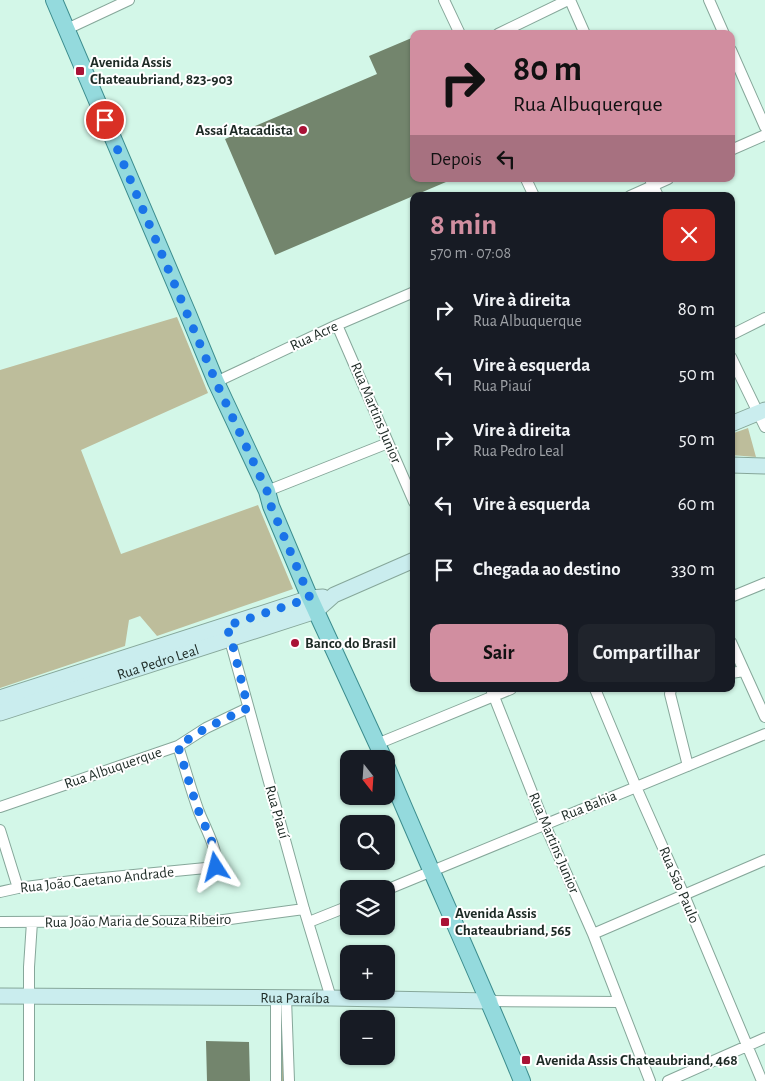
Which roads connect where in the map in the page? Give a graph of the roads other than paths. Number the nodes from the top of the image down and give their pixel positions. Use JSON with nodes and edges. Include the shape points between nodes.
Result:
{"nodes":[{"id":1,"x":54,"y":0,"type":"edge"},
{"id":2,"x":129,"y":0,"type":"edge"},
{"id":3,"x":444,"y":0,"type":"edge"},
{"id":4,"x":569,"y":0,"type":"edge"},
{"id":5,"x":709,"y":0,"type":"edge"},
{"id":6,"x":67,"y":29,"type":"junction"},
{"id":7,"x":458,"y":30,"type":"edge"},
{"id":8,"x":506,"y":30,"type":"edge"},
{"id":9,"x":583,"y":30,"type":"edge"},
{"id":10,"x":722,"y":30,"type":"edge"},
{"id":11,"x":735,"y":59,"type":"edge"},
{"id":12,"x":765,"y":127,"type":"edge"},
{"id":13,"x":765,"y":135,"type":"edge"},
{"id":14,"x":735,"y":148,"type":"edge"},
{"id":15,"x":651,"y":182,"type":"edge"},
{"id":16,"x":636,"y":192,"type":"edge"},
{"id":17,"x":410,"y":294,"type":"edge"},
{"id":18,"x":765,"y":318,"type":"edge"},
{"id":19,"x":337,"y":325,"type":"junction"},
{"id":20,"x":735,"y":334,"type":"edge"},
{"id":21,"x":735,"y":364,"type":"edge"},
{"id":22,"x":216,"y":382,"type":"junction"},
{"id":23,"x":762,"y":412,"type":"edge"},
{"id":24,"x":735,"y":422,"type":"edge"},
{"id":25,"x":765,"y":428,"type":"edge"},
{"id":26,"x":388,"y":442,"type":"junction"},
{"id":27,"x":735,"y":465,"type":"edge"},
{"id":28,"x":765,"y":466,"type":"edge"},
{"id":29,"x":267,"y":491,"type":"junction"},
{"id":30,"x":410,"y":493,"type":"edge"},
{"id":31,"x":410,"y":562,"type":"edge"},
{"id":32,"x":765,"y":583,"type":"edge"},
{"id":33,"x":735,"y":595,"type":"edge"},
{"id":34,"x":313,"y":605,"type":"junction"},
{"id":35,"x":228,"y":632,"type":"junction"},
{"id":36,"x":735,"y":651,"type":"edge"},
{"id":37,"x":744,"y":671,"type":"junction"},
{"id":38,"x":735,"y":673,"type":"edge"},
{"id":39,"x":492,"y":692,"type":"edge"},
{"id":40,"x":596,"y":692,"type":"edge"},
{"id":41,"x":670,"y":692,"type":"edge"},
{"id":42,"x":0,"y":698,"type":"edge"},
{"id":43,"x":248,"y":708,"type":"junction"},
{"id":44,"x":0,"y":713,"type":"edge"},
{"id":45,"x":765,"y":717,"type":"edge"},
{"id":46,"x":765,"y":734,"type":"edge"},
{"id":47,"x":178,"y":746,"type":"junction"},
{"id":48,"x":381,"y":750,"type":"edge"},
{"id":49,"x":383,"y":750,"type":"edge"},
{"id":50,"x":688,"y":766,"type":"junction"},
{"id":51,"x":395,"y":786,"type":"edge"},
{"id":52,"x":636,"y":787,"type":"junction"},
{"id":53,"x":0,"y":806,"type":"edge"},
{"id":54,"x":545,"y":825,"type":"junction"},
{"id":55,"x":0,"y":830,"type":"edge"},
{"id":56,"x":765,"y":860,"type":"edge"},
{"id":57,"x":431,"y":872,"type":"junction"},
{"id":58,"x":395,"y":886,"type":"edge"},
{"id":59,"x":18,"y":888,"type":"junction"},
{"id":60,"x":0,"y":892,"type":"edge"},
{"id":61,"x":684,"y":895,"type":"junction"},
{"id":62,"x":304,"y":909,"type":"junction"},
{"id":63,"x":340,"y":910,"type":"edge"},
{"id":64,"x":0,"y":922,"type":"edge"},
{"id":65,"x":32,"y":922,"type":"junction"},
{"id":66,"x":309,"y":922,"type":"junction"},
{"id":67,"x":593,"y":934,"type":"junction"},
{"id":68,"x":0,"y":996,"type":"edge"},
{"id":69,"x":28,"y":997,"type":"junction"},
{"id":70,"x":281,"y":998,"type":"junction"},
{"id":71,"x":331,"y":998,"type":"junction"},
{"id":72,"x":490,"y":1001,"type":"junction"},
{"id":73,"x":619,"y":1002,"type":"junction"},
{"id":74,"x":765,"y":1038,"type":"edge"},
{"id":75,"x":746,"y":1046,"type":"junction"},
{"id":76,"x":29,"y":1081,"type":"edge"},
{"id":77,"x":276,"y":1081,"type":"edge"},
{"id":78,"x":289,"y":1081,"type":"edge"},
{"id":79,"x":522,"y":1081,"type":"edge"},
{"id":80,"x":650,"y":1081,"type":"edge"},
{"id":81,"x":668,"y":1081,"type":"edge"},
{"id":82,"x":762,"y":1081,"type":"edge"}],
"edges":[{"from":1,"to":6,"type":"main road"},
{"from":2,"to":6,"type":"street"},
{"from":3,"to":7,"type":"street"},
{"from":4,"to":8,"type":"street"},
{"from":4,"to":9,"type":"street"},
{"from":5,"to":10,"type":"street"},
{"from":6,"to":22,"type":"main road"},
{"from":11,"to":12,"type":"street"},
{"from":13,"to":14,"type":"street"},
{"from":15,"to":16,"type":"street"},
{"from":17,"to":19,"type":"street","name":"Rua Acre"},
{"from":18,"to":20,"type":"street"},
{"from":19,"to":22,"type":"street","name":"Rua Acre"},
{"from":19,"to":26,"type":"street","name":"Rua Martins Junior"},
{"from":21,"to":23,"type":"street"},
{"from":22,"to":29,"type":"main road"},
{"from":23,"to":24,"type":"main road"},
{"from":23,"to":25,"type":"street"},
{"from":26,"to":29,"type":"street"},
{"from":26,"to":30,"type":"street","name":"Rua Martins Junior"},
{"from":27,"to":28,"type":"main road"},
{"from":29,"to":34,"type":"main road"},
{"from":31,"to":34,"type":"main road","name":"Rua Pedro Leal"},
{"from":32,"to":33,"type":"street"},
{"from":34,"to":35,"type":"main road","name":"Rua Pedro Leal"},
{"from":34,"to":48,"type":"main road"},
{"from":35,"to":42,"type":"main road","name":"Rua Pedro Leal"},
{"from":35,"to":43,"type":"street","name":"Rua Piauí"},
{"from":35,"to":44,"type":"main road","name":"Rua Pedro Leal"},
{"from":36,"to":37,"type":"street"},
{"from":37,"to":38,"type":"street"},
{"from":37,"to":45,"type":"street"},
{"from":39,"to":49,"type":"street"},
{"from":39,"to":54,"type":"street","name":"Rua Martins Junior"},
{"from":40,"to":52,"type":"street","name":"Rua São Paulo"},
{"from":41,"to":50,"type":"street"},
{"from":43,"to":47,"type":"street","name":"Rua Albuquerque"},
{"from":43,"to":62,"type":"street","name":"Rua Piauí"},
{"from":46,"to":50,"type":"street","name":"Rua Bahia"},
{"from":47,"to":53,"type":"street","name":"Rua Albuquerque"},
{"from":47,"to":59,"type":"street","name":"Rua João Caetano Andrade","via":[[211,841],[216,867]]},
{"from":50,"to":52,"type":"street","name":"Rua Bahia"},
{"from":51,"to":57,"type":"main road"},
{"from":52,"to":54,"type":"street","name":"Rua Bahia"},
{"from":52,"to":61,"type":"street","name":"Rua São Paulo"},
{"from":54,"to":57,"type":"street","name":"Rua Bahia"},
{"from":54,"to":67,"type":"street","name":"Rua Martins Junior"},
{"from":55,"to":59,"type":"street"},
{"from":56,"to":61,"type":"street"},
{"from":57,"to":58,"type":"street","name":"Rua Bahia"},
{"from":57,"to":72,"type":"main road"},
{"from":59,"to":60,"type":"street","name":"Rua João Caetano Andrade"},
{"from":61,"to":67,"type":"street"},
{"from":61,"to":75,"type":"street","name":"Rua São Paulo"},
{"from":62,"to":65,"type":"street","name":"Rua João Maria de Souza Ribeiro","via":[[216,921]]},
{"from":62,"to":66,"type":"street","name":"Rua Piauí"},
{"from":63,"to":66,"type":"street"},
{"from":64,"to":65,"type":"street","name":"Rua João Maria de Souza Ribeiro"},
{"from":65,"to":69,"type":"street"},
{"from":66,"to":71,"type":"street","name":"Rua Piauí"},
{"from":67,"to":73,"type":"street","name":"Rua Martins Junior"},
{"from":68,"to":69,"type":"main road","name":"Rua Paraíba"},
{"from":69,"to":70,"type":"main road","name":"Rua Paraíba"},
{"from":69,"to":76,"type":"street"},
{"from":70,"to":71,"type":"main road","name":"Rua Paraíba"},
{"from":70,"to":77,"type":"street"},
{"from":70,"to":78,"type":"street"},
{"from":71,"to":72,"type":"main road","name":"Rua Paraíba"},
{"from":72,"to":73,"type":"street","name":"Rua Paraíba"},
{"from":72,"to":79,"type":"main road"},
{"from":73,"to":80,"type":"street","name":"Rua Martins Junior"},
{"from":74,"to":75,"type":"street"},
{"from":75,"to":81,"type":"street"},
{"from":75,"to":82,"type":"street","name":"Rua São Paulo"}]}
